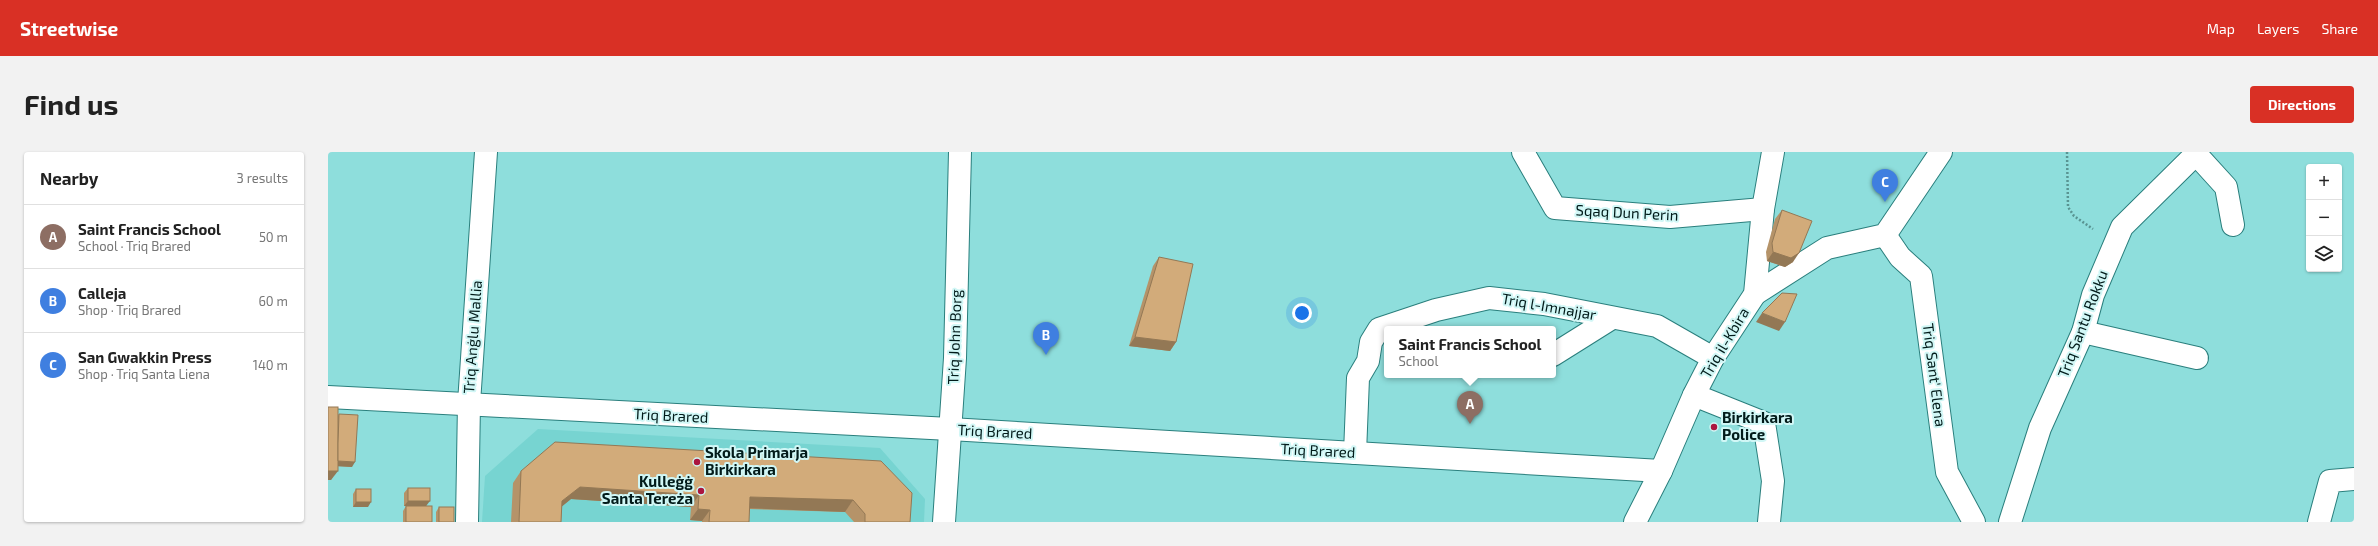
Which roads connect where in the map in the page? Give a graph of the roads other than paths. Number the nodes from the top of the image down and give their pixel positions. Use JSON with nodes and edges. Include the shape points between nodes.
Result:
{"nodes":[{"id":1,"x":486,"y":152,"type":"edge"},
{"id":2,"x":960,"y":152,"type":"edge"},
{"id":3,"x":1523,"y":152,"type":"edge"},
{"id":4,"x":1773,"y":152,"type":"edge"},
{"id":5,"x":1941,"y":152,"type":"edge"},
{"id":6,"x":2197,"y":153,"type":"edge"},
{"id":7,"x":1763,"y":209,"type":"junction"},
{"id":8,"x":2233,"y":225,"type":"dead end"},
{"id":9,"x":1885,"y":235,"type":"junction"},
{"id":10,"x":1755,"y":294,"type":"junction"},
{"id":11,"x":1612,"y":318,"type":"junction"},
{"id":12,"x":1387,"y":326,"type":"edge"},
{"id":13,"x":1384,"y":327,"type":"edge"},
{"id":14,"x":2083,"y":332,"type":"junction"},
{"id":15,"x":1556,"y":353,"type":"edge"},
{"id":16,"x":1713,"y":358,"type":"junction"},
{"id":17,"x":2197,"y":358,"type":"dead end"},
{"id":18,"x":1694,"y":395,"type":"junction"},
{"id":19,"x":328,"y":397,"type":"edge"},
{"id":20,"x":469,"y":403,"type":"junction"},
{"id":21,"x":950,"y":430,"type":"junction"},
{"id":22,"x":1355,"y":453,"type":"junction"},
{"id":23,"x":1661,"y":472,"type":"junction"},
{"id":24,"x":2354,"y":480,"type":"edge"},
{"id":25,"x":467,"y":522,"type":"edge"},
{"id":26,"x":944,"y":522,"type":"edge"},
{"id":27,"x":1635,"y":522,"type":"edge"},
{"id":28,"x":1769,"y":522,"type":"edge"},
{"id":29,"x":1974,"y":522,"type":"edge"},
{"id":30,"x":2010,"y":522,"type":"edge"},
{"id":31,"x":2319,"y":522,"type":"edge"}],
"edges":[{"from":1,"to":20,"type":"street","name":"Triq Anġlu Mallia"},
{"from":2,"to":21,"type":"street","name":"Triq John Borg","via":[[955,358]]},
{"from":3,"to":7,"type":"street","name":"Sqaq Dun Perin","via":[[1555,208],[1670,217]]},
{"from":4,"to":7,"type":"street","name":"Triq il-Kbira"},
{"from":5,"to":9,"type":"street"},
{"from":6,"to":8,"type":"street","via":[[2226,187]]},
{"from":6,"to":14,"type":"street","name":"Triq Santu Rokku","via":[[2122,227],[2093,295]]},
{"from":7,"to":10,"type":"street","name":"Triq il-Kbira"},
{"from":9,"to":10,"type":"street","via":[[1827,248]]},
{"from":9,"to":29,"type":"street","name":"Triq Sant' Elena","via":[[1900,257],[1921,276],[1947,472]]},
{"from":10,"to":16,"type":"street","name":"Triq il-Kbira"},
{"from":11,"to":12,"type":"street","name":"Triq l-Imnajjar","via":[[1544,304],[1489,298],[1436,310]]},
{"from":11,"to":15,"type":"street","name":"Triq l-Imnajjar"},
{"from":11,"to":16,"type":"street","name":"Triq l-Imnajjar","via":[[1657,326]]},
{"from":13,"to":22,"type":"street","name":"Triq l-Imnajjar","via":[[1378,329],[1371,342],[1368,361],[1358,378]]},
{"from":14,"to":17,"type":"street"},
{"from":14,"to":30,"type":"street","name":"Triq Santu Rokku","via":[[2040,428]]},
{"from":16,"to":18,"type":"street","name":"Triq il-Kbira"},
{"from":18,"to":23,"type":"street","name":"Triq il-Kbira"},
{"from":18,"to":28,"type":"street","via":[[1764,423],[1773,481]]},
{"from":19,"to":20,"type":"street","name":"Triq Brared"},
{"from":20,"to":21,"type":"street","name":"Triq Brared"},
{"from":20,"to":25,"type":"street","name":"Triq Anġlu Mallia"},
{"from":21,"to":22,"type":"street","name":"Triq Brared"},
{"from":21,"to":26,"type":"street","name":"Triq John Borg"},
{"from":22,"to":23,"type":"street","name":"Triq Brared"},
{"from":23,"to":27,"type":"street","name":"Triq il-Kbira"},
{"from":24,"to":31,"type":"street","via":[[2330,481]]}]}
